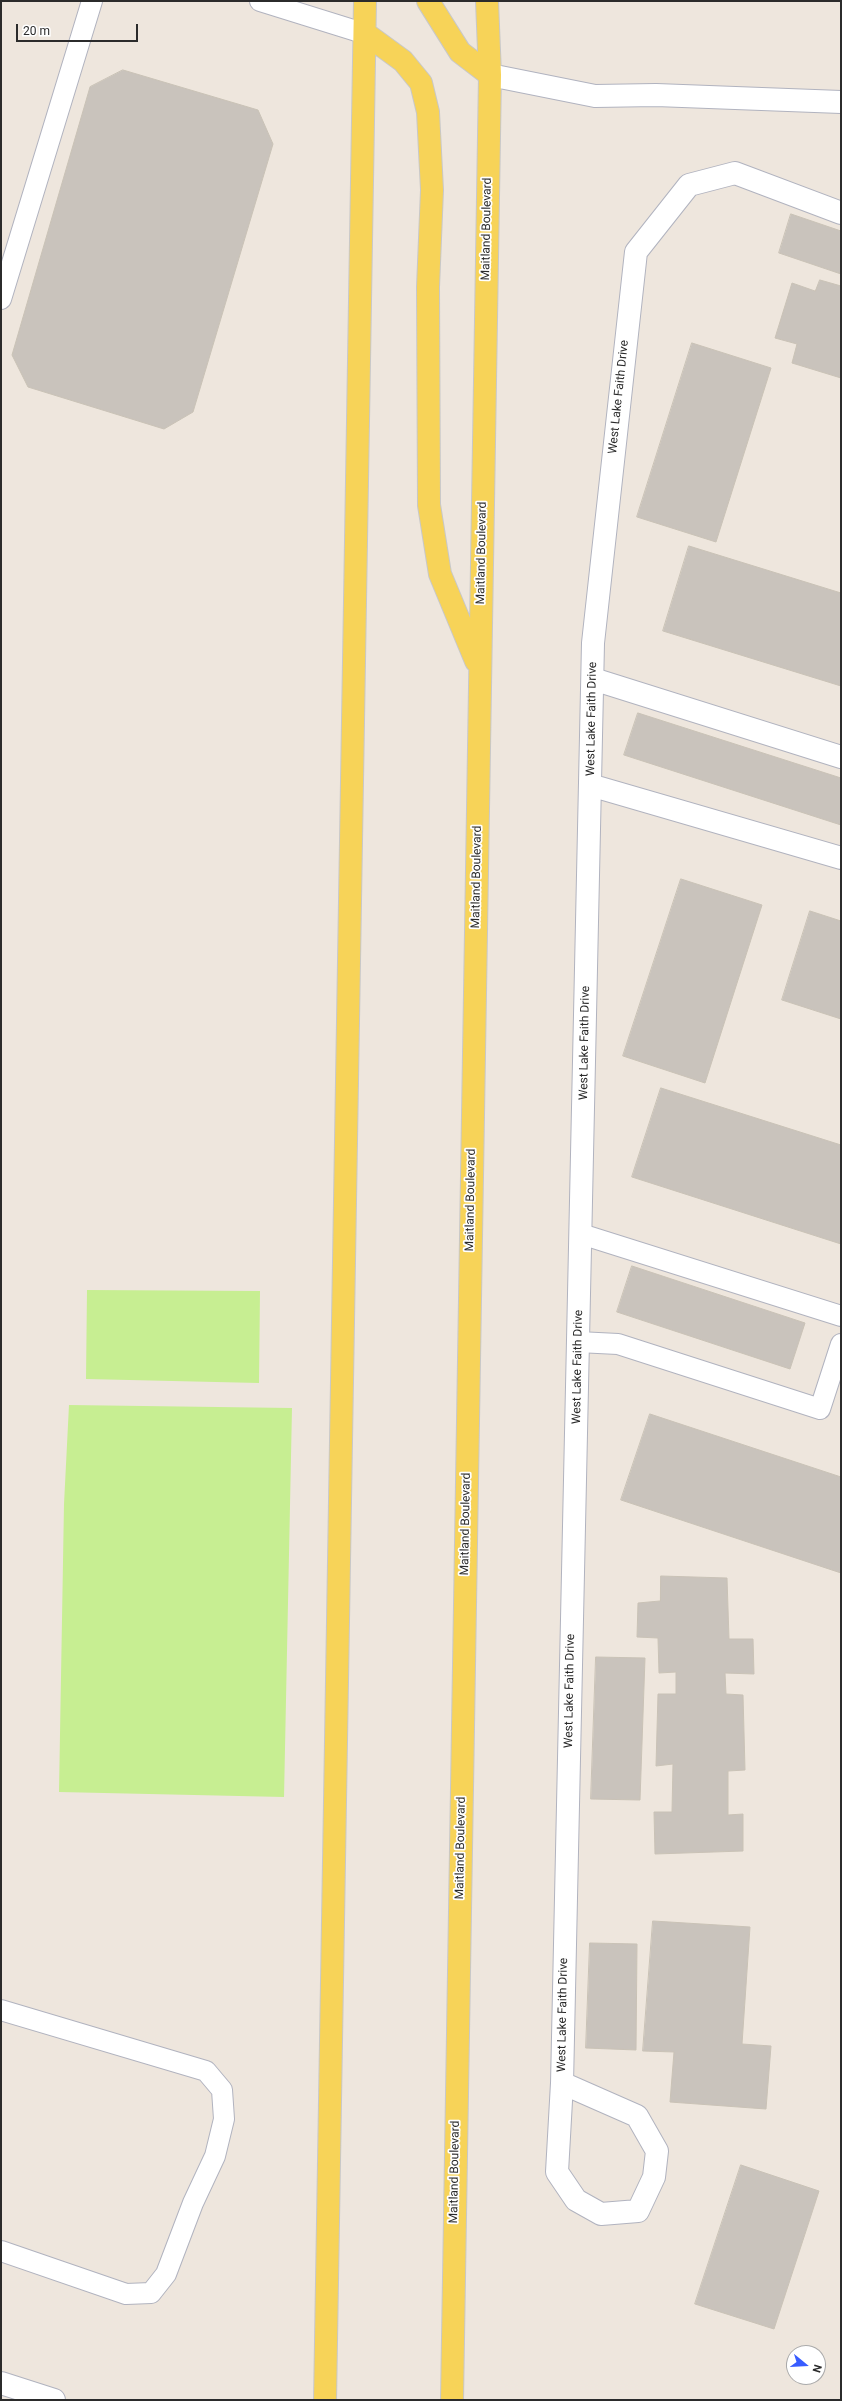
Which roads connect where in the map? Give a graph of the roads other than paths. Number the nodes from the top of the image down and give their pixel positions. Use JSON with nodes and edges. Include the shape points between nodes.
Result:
{"nodes":[{"id":1,"x":92,"y":1,"type":"edge"},
{"id":2,"x":260,"y":1,"type":"edge"},
{"id":3,"x":365,"y":1,"type":"edge"},
{"id":4,"x":428,"y":1,"type":"edge"},
{"id":5,"x":487,"y":1,"type":"edge"},
{"id":6,"x":366,"y":34,"type":"junction"},
{"id":7,"x":490,"y":75,"type":"junction"},
{"id":8,"x":841,"y":102,"type":"edge"},
{"id":9,"x":841,"y":213,"type":"edge"},
{"id":10,"x":1,"y":299,"type":"edge"},
{"id":11,"x":480,"y":670,"type":"junction"},
{"id":12,"x":593,"y":679,"type":"junction"},
{"id":13,"x":841,"y":757,"type":"edge"},
{"id":14,"x":590,"y":785,"type":"junction"},
{"id":15,"x":841,"y":858,"type":"edge"},
{"id":16,"x":581,"y":1234,"type":"junction"},
{"id":17,"x":841,"y":1316,"type":"edge"},
{"id":18,"x":578,"y":1342,"type":"junction"},
{"id":19,"x":841,"y":1344,"type":"edge"},
{"id":20,"x":1,"y":2010,"type":"edge"},
{"id":21,"x":562,"y":2083,"type":"junction"},
{"id":22,"x":1,"y":2252,"type":"edge"},
{"id":23,"x":1,"y":2383,"type":"edge"},
{"id":24,"x":54,"y":2400,"type":"edge"},
{"id":25,"x":325,"y":2400,"type":"edge"},
{"id":26,"x":452,"y":2400,"type":"edge"}],
"edges":[{"from":1,"to":10,"type":"lane"},
{"from":2,"to":6,"type":"lane"},
{"from":3,"to":6,"type":"main road"},
{"from":4,"to":7,"type":"main road","via":[[460,52]]},
{"from":5,"to":7,"type":"main road","name":"Maitland Boulevard"},
{"from":6,"to":11,"type":"main road","via":[[403,61],[421,83],[428,112],[432,190],[428,295],[429,505],[440,574]]},
{"from":6,"to":25,"type":"main road"},
{"from":7,"to":8,"type":"street","via":[[595,96],[656,95]]},
{"from":7,"to":11,"type":"main road","name":"Maitland Boulevard"},
{"from":9,"to":12,"type":"street","name":"West Lake Faith Drive","via":[[735,174],[689,185],[636,252],[593,643]]},
{"from":11,"to":26,"type":"main road","name":"Maitland Boulevard"},
{"from":12,"to":13,"type":"street"},
{"from":12,"to":14,"type":"street","name":"West Lake Faith Drive"},
{"from":14,"to":15,"type":"street"},
{"from":14,"to":16,"type":"street","name":"West Lake Faith Drive"},
{"from":16,"to":17,"type":"lane"},
{"from":16,"to":18,"type":"street","name":"West Lake Faith Drive"},
{"from":18,"to":19,"type":"lane","via":[[618,1344],[820,1409]]},
{"from":18,"to":21,"type":"street","name":"West Lake Faith Drive"},
{"from":20,"to":22,"type":"lane","via":[[206,2071],[222,2090],[224,2119],[215,2156],[193,2203],[166,2274],[152,2293],[126,2294]]},
{"from":21,"to":21,"type":"street","name":"West Lake Faith Drive","via":[[637,2116],[657,2151],[654,2177],[638,2211],[601,2214],[576,2200],[557,2172]]},
{"from":23,"to":24,"type":"street"}]}
